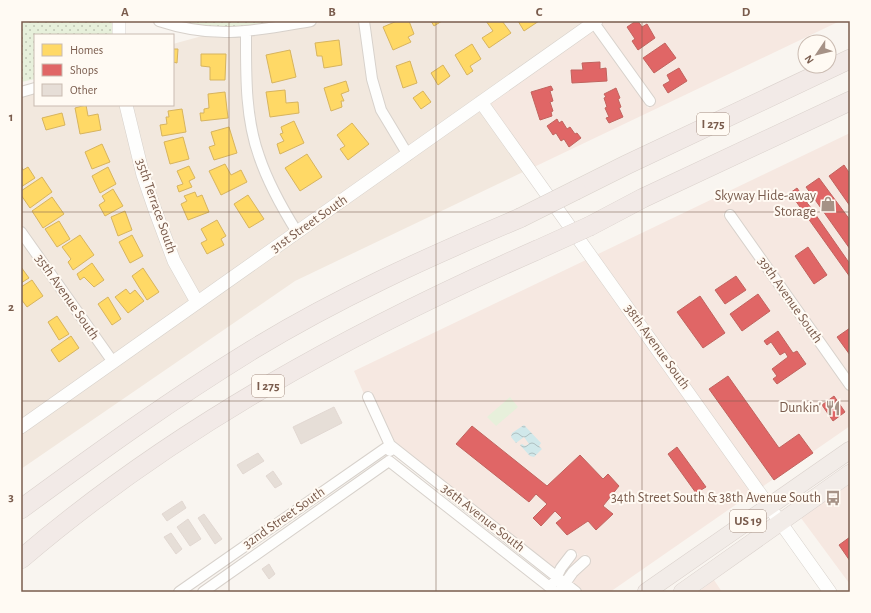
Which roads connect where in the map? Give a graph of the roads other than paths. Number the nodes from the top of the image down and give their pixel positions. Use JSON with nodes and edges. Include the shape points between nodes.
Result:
{"nodes":[{"id":1,"x":119,"y":21,"type":"edge"},
{"id":2,"x":159,"y":21,"type":"edge"},
{"id":3,"x":311,"y":21,"type":"edge"},
{"id":4,"x":364,"y":21,"type":"edge"},
{"id":5,"x":595,"y":22,"type":"edge"},
{"id":6,"x":246,"y":32,"type":"junction"},
{"id":7,"x":119,"y":34,"type":"edge"},
{"id":8,"x":850,"y":59,"type":"edge"},
{"id":9,"x":34,"y":88,"type":"edge"},
{"id":10,"x":21,"y":92,"type":"edge"},
{"id":11,"x":850,"y":101,"type":"edge"},
{"id":12,"x":481,"y":102,"type":"junction"},
{"id":13,"x":650,"y":102,"type":"dead end"},
{"id":14,"x":126,"y":106,"type":"edge"},
{"id":15,"x":408,"y":155,"type":"junction"},
{"id":16,"x":730,"y":215,"type":"dead end"},
{"id":17,"x":21,"y":232,"type":"edge"},
{"id":18,"x":297,"y":232,"type":"junction"},
{"id":19,"x":197,"y":302,"type":"junction"},
{"id":20,"x":113,"y":362,"type":"junction"},
{"id":21,"x":850,"y":385,"type":"edge"},
{"id":22,"x":368,"y":397,"type":"dead end"},
{"id":23,"x":21,"y":426,"type":"edge"},
{"id":24,"x":390,"y":445,"type":"junction"},
{"id":25,"x":850,"y":450,"type":"edge"},
{"id":26,"x":389,"y":461,"type":"junction"},
{"id":27,"x":850,"y":473,"type":"edge"},
{"id":28,"x":770,"y":506,"type":"junction"},
{"id":29,"x":21,"y":510,"type":"edge"},
{"id":30,"x":781,"y":522,"type":"junction"},
{"id":31,"x":571,"y":556,"type":"dead end"},
{"id":32,"x":21,"y":559,"type":"edge"},
{"id":33,"x":691,"y":560,"type":"junction"},
{"id":34,"x":585,"y":561,"type":"dead end"},
{"id":35,"x":561,"y":580,"type":"junction"},
{"id":36,"x":555,"y":591,"type":"edge"},
{"id":37,"x":179,"y":592,"type":"edge"},
{"id":38,"x":204,"y":592,"type":"edge"},
{"id":39,"x":576,"y":592,"type":"edge"},
{"id":40,"x":646,"y":592,"type":"edge"},
{"id":41,"x":661,"y":592,"type":"edge"},
{"id":42,"x":682,"y":592,"type":"edge"},
{"id":43,"x":830,"y":592,"type":"edge"}],
"edges":[{"from":1,"to":7,"type":"street"},
{"from":2,"to":6,"type":"street","via":[[194,30],[219,33]]},
{"from":3,"to":6,"type":"street"},
{"from":4,"to":15,"type":"street","via":[[372,79],[381,110]]},
{"from":5,"to":12,"type":"street","name":"31st Street South"},
{"from":5,"to":13,"type":"street"},
{"from":6,"to":18,"type":"street","via":[[246,87],[258,155],[280,204]]},
{"from":8,"to":29,"type":"highway","number":"I 275","bridge":true,"via":[[520,218],[420,261],[339,302],[253,349],[182,395]]},
{"from":9,"to":10,"type":"street"},
{"from":11,"to":32,"type":"highway","number":"I 275","bridge":true,"via":[[643,198],[590,226],[454,286],[313,359],[244,399],[149,461]]},
{"from":12,"to":15,"type":"street","name":"31st Street South"},
{"from":12,"to":28,"type":"street","name":"38th Avenue South"},
{"from":14,"to":19,"type":"street","name":"35th Terrace South","via":[[143,175],[155,210],[174,261]]},
{"from":15,"to":18,"type":"street","name":"31st Street South"},
{"from":16,"to":21,"type":"street","name":"39th Avenue South"},
{"from":17,"to":20,"type":"street","name":"35th Avenue South"},
{"from":18,"to":19,"type":"street","name":"31st Street South"},
{"from":19,"to":20,"type":"street","name":"31st Street South"},
{"from":20,"to":23,"type":"street","name":"31st Street South"},
{"from":22,"to":24,"type":"street","name":"36th Avenue South"},
{"from":24,"to":26,"type":"street","name":"36th Avenue South"},
{"from":24,"to":35,"type":"street","name":"36th Avenue South"},
{"from":24,"to":37,"type":"street","name":"32nd Street South"},
{"from":25,"to":28,"type":"highway","number":"US 19"},
{"from":26,"to":36,"type":"street","name":"36th Avenue South"},
{"from":26,"to":38,"type":"street","name":"32nd Street South"},
{"from":27,"to":30,"type":"highway","number":"US 19"},
{"from":28,"to":30,"type":"street","name":"38th Avenue South"},
{"from":28,"to":33,"type":"highway","number":"US 19"},
{"from":30,"to":42,"type":"highway","number":"US 19"},
{"from":30,"to":43,"type":"street","name":"38th Avenue South"},
{"from":31,"to":35,"type":"street","via":[[561,568]]},
{"from":33,"to":40,"type":"highway","number":"US 19"},
{"from":33,"to":41,"type":"highway","via":[[679,580]]},
{"from":34,"to":35,"type":"street"},
{"from":35,"to":36,"type":"street"},
{"from":35,"to":39,"type":"street","name":"36th Avenue South"}]}
